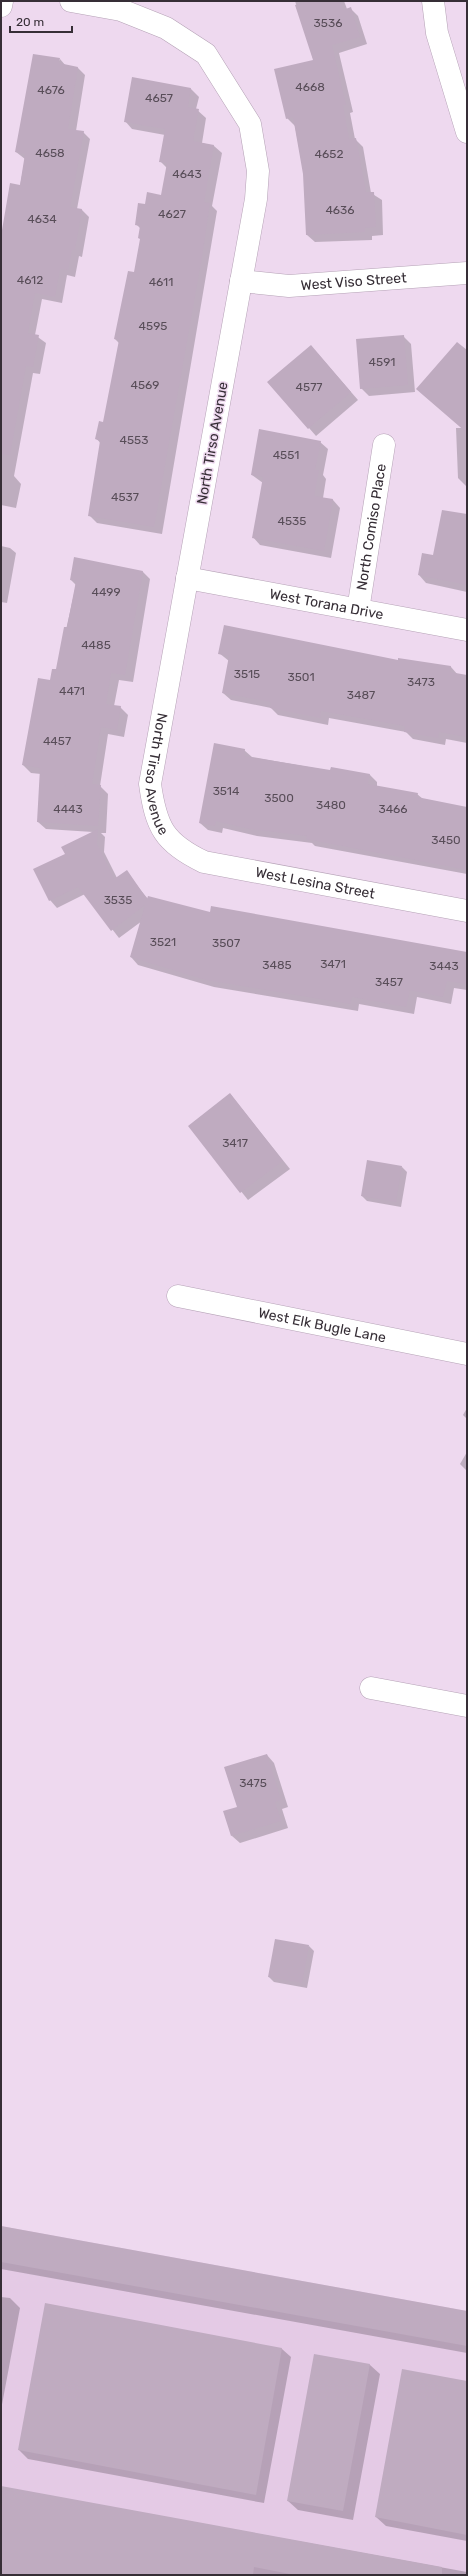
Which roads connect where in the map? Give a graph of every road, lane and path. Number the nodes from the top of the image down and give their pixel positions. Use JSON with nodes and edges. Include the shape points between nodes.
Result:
{"nodes":[{"id":1,"x":2,"y":1,"type":"edge"},
{"id":2,"x":71,"y":1,"type":"edge"},
{"id":3,"x":433,"y":1,"type":"edge"},
{"id":4,"x":1,"y":6,"type":"edge"},
{"id":5,"x":467,"y":132,"type":"edge"},
{"id":6,"x":467,"y":274,"type":"edge"},
{"id":7,"x":241,"y":280,"type":"junction"},
{"id":8,"x":384,"y":445,"type":"dead end"},
{"id":9,"x":187,"y":578,"type":"junction"},
{"id":10,"x":358,"y":610,"type":"junction"},
{"id":11,"x":467,"y":630,"type":"edge"},
{"id":12,"x":169,"y":840,"type":"joint"},
{"id":13,"x":467,"y":911,"type":"edge"},
{"id":14,"x":178,"y":1296,"type":"dead end"},
{"id":15,"x":467,"y":1354,"type":"edge"},
{"id":16,"x":371,"y":1688,"type":"dead end"},
{"id":17,"x":467,"y":1706,"type":"edge"}],
"edges":[{"from":1,"to":4,"type":"street"},
{"from":2,"to":7,"type":"street","name":"North Tirso Avenue","via":[[121,10],[166,28],[206,54],[250,124],[258,171],[256,199]]},
{"from":3,"to":5,"type":"street","via":[[437,33]]},
{"from":6,"to":7,"type":"street","name":"West Viso Street","via":[[289,286]]},
{"from":7,"to":9,"type":"street","name":"North Tirso Avenue"},
{"from":8,"to":10,"type":"street","name":"North Comiso Place"},
{"from":9,"to":10,"type":"street","name":"West Torana Drive"},
{"from":9,"to":12,"type":"street","name":"North Tirso Avenue","via":[[150,784],[154,815]]},
{"from":10,"to":11,"type":"street","name":"West Torana Drive"},
{"from":12,"to":13,"type":"street","name":"West Lesina Street","via":[[182,852],[204,862]]},
{"from":14,"to":15,"type":"street","name":"West Elk Bugle Lane"},
{"from":16,"to":17,"type":"street"}]}
